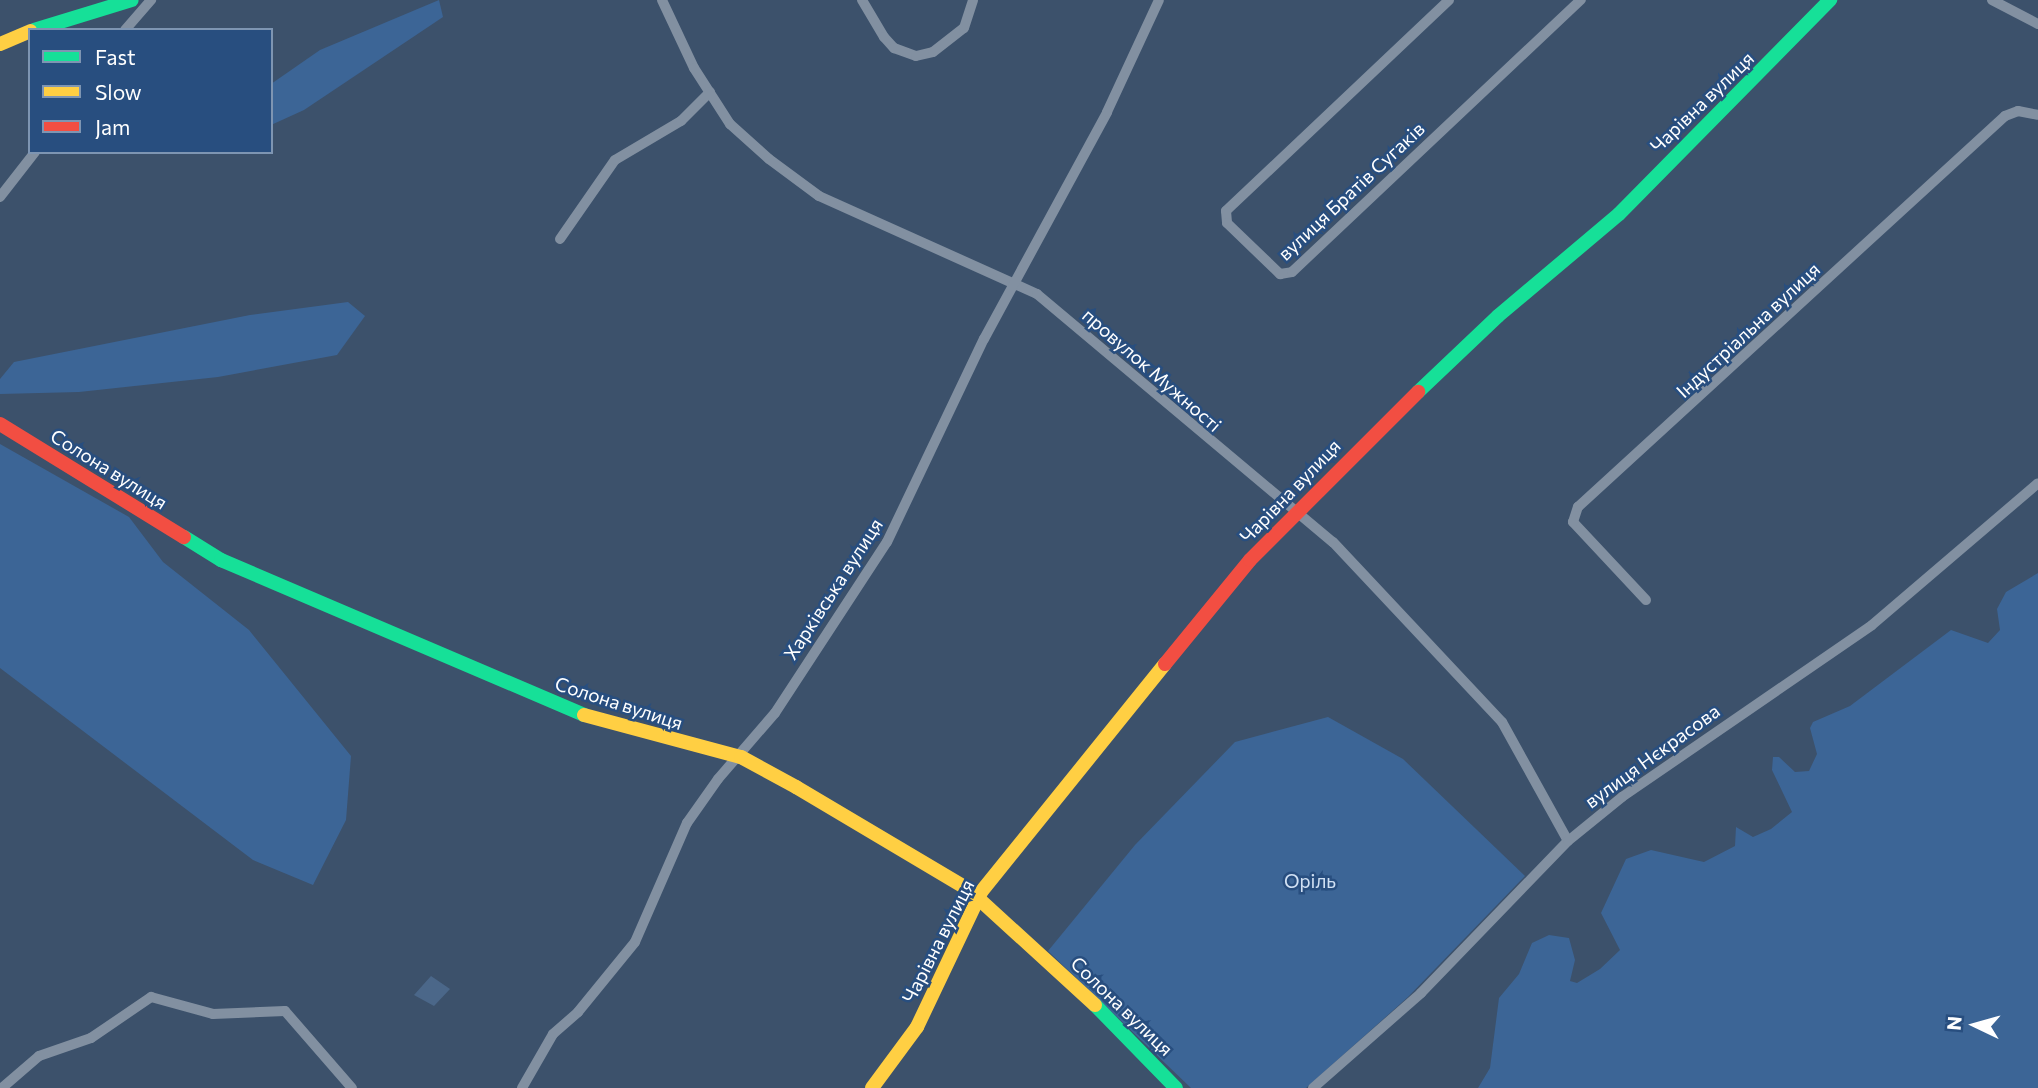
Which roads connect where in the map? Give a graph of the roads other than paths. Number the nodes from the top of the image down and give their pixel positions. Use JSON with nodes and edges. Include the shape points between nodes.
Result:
{"nodes":[{"id":1,"x":132,"y":0,"type":"edge"},
{"id":2,"x":151,"y":0,"type":"edge"},
{"id":3,"x":662,"y":0,"type":"edge"},
{"id":4,"x":862,"y":0,"type":"edge"},
{"id":5,"x":973,"y":0,"type":"edge"},
{"id":6,"x":1159,"y":0,"type":"edge"},
{"id":7,"x":1449,"y":0,"type":"edge"},
{"id":8,"x":1564,"y":0,"type":"edge"},
{"id":9,"x":1581,"y":0,"type":"edge"},
{"id":10,"x":1830,"y":0,"type":"edge"},
{"id":11,"x":1992,"y":0,"type":"edge"},
{"id":12,"x":1571,"y":9,"type":"junction"},
{"id":13,"x":2038,"y":23,"type":"edge"},
{"id":14,"x":39,"y":28,"type":"edge"},
{"id":15,"x":127,"y":28,"type":"edge"},
{"id":16,"x":28,"y":32,"type":"edge"},
{"id":17,"x":0,"y":44,"type":"edge"},
{"id":18,"x":710,"y":92,"type":"junction"},
{"id":19,"x":2038,"y":115,"type":"edge"},
{"id":20,"x":33,"y":154,"type":"edge"},
{"id":21,"x":0,"y":197,"type":"edge"},
{"id":22,"x":560,"y":239,"type":"dead end"},
{"id":23,"x":1013,"y":286,"type":"junction"},
{"id":24,"x":0,"y":424,"type":"edge"},
{"id":25,"x":2038,"y":483,"type":"edge"},
{"id":26,"x":1293,"y":513,"type":"junction"},
{"id":27,"x":1646,"y":600,"type":"dead end"},
{"id":28,"x":741,"y":757,"type":"junction"},
{"id":29,"x":1568,"y":841,"type":"junction"},
{"id":30,"x":979,"y":898,"type":"junction"},
{"id":31,"x":2,"y":1088,"type":"edge"},
{"id":32,"x":352,"y":1088,"type":"edge"},
{"id":33,"x":522,"y":1088,"type":"edge"},
{"id":34,"x":872,"y":1088,"type":"edge"},
{"id":35,"x":1176,"y":1088,"type":"edge"},
{"id":36,"x":1313,"y":1088,"type":"edge"}],
"edges":[{"from":1,"to":14,"type":"street"},
{"from":2,"to":15,"type":"street"},
{"from":3,"to":18,"type":"street","name":"провулок Мужності"},
{"from":4,"to":5,"type":"street","via":[[894,48],[916,56],[933,52],[964,28]]},
{"from":6,"to":23,"type":"street","name":"Харківська вулиця","via":[[1107,112]]},
{"from":7,"to":12,"type":"street","name":"вулиця Братів Сугаків","via":[[1226,211],[1229,227],[1280,274],[1292,272]]},
{"from":8,"to":12,"type":"street"},
{"from":9,"to":12,"type":"street"},
{"from":10,"to":26,"type":"street","name":"Чарівна вулиця","via":[[1619,215],[1498,316]]},
{"from":11,"to":13,"type":"street"},
{"from":16,"to":17,"type":"street"},
{"from":18,"to":22,"type":"street","via":[[681,121],[615,160]]},
{"from":18,"to":23,"type":"street","name":"провулок Мужності","via":[[730,124],[819,196]]},
{"from":19,"to":27,"type":"street","name":"Індустріальна вулиця","via":[[2018,111],[2005,116],[1578,507],[1573,522]]},
{"from":20,"to":21,"type":"street"},
{"from":23,"to":26,"type":"street","name":"провулок Мужності","via":[[1037,294]]},
{"from":23,"to":28,"type":"street","name":"Харківська вулиця","via":[[887,542]]},
{"from":24,"to":28,"type":"street","name":"Солона вулиця","via":[[211,554],[281,587],[577,713]]},
{"from":25,"to":29,"type":"street","name":"вулиця Нєкрасова","via":[[1872,625],[1622,797]]},
{"from":26,"to":29,"type":"street","name":"провулок Мужності","via":[[1342,552],[1502,722]]},
{"from":26,"to":30,"type":"street","name":"Чарівна вулиця","via":[[1250,559]]},
{"from":28,"to":30,"type":"street","name":"Солона вулиця"},
{"from":28,"to":33,"type":"street","name":"Харківська вулиця","via":[[718,779],[687,823],[635,942],[578,1012],[552,1034]]},
{"from":29,"to":36,"type":"street","name":"вулиця Нєкрасова","via":[[1421,993]]},
{"from":30,"to":34,"type":"street","name":"Чарівна вулиця","via":[[917,1027]]},
{"from":30,"to":35,"type":"street","name":"Солона вулиця"},
{"from":31,"to":32,"type":"street","via":[[39,1056],[91,1038],[151,997],[213,1014],[285,1011]]}]}
